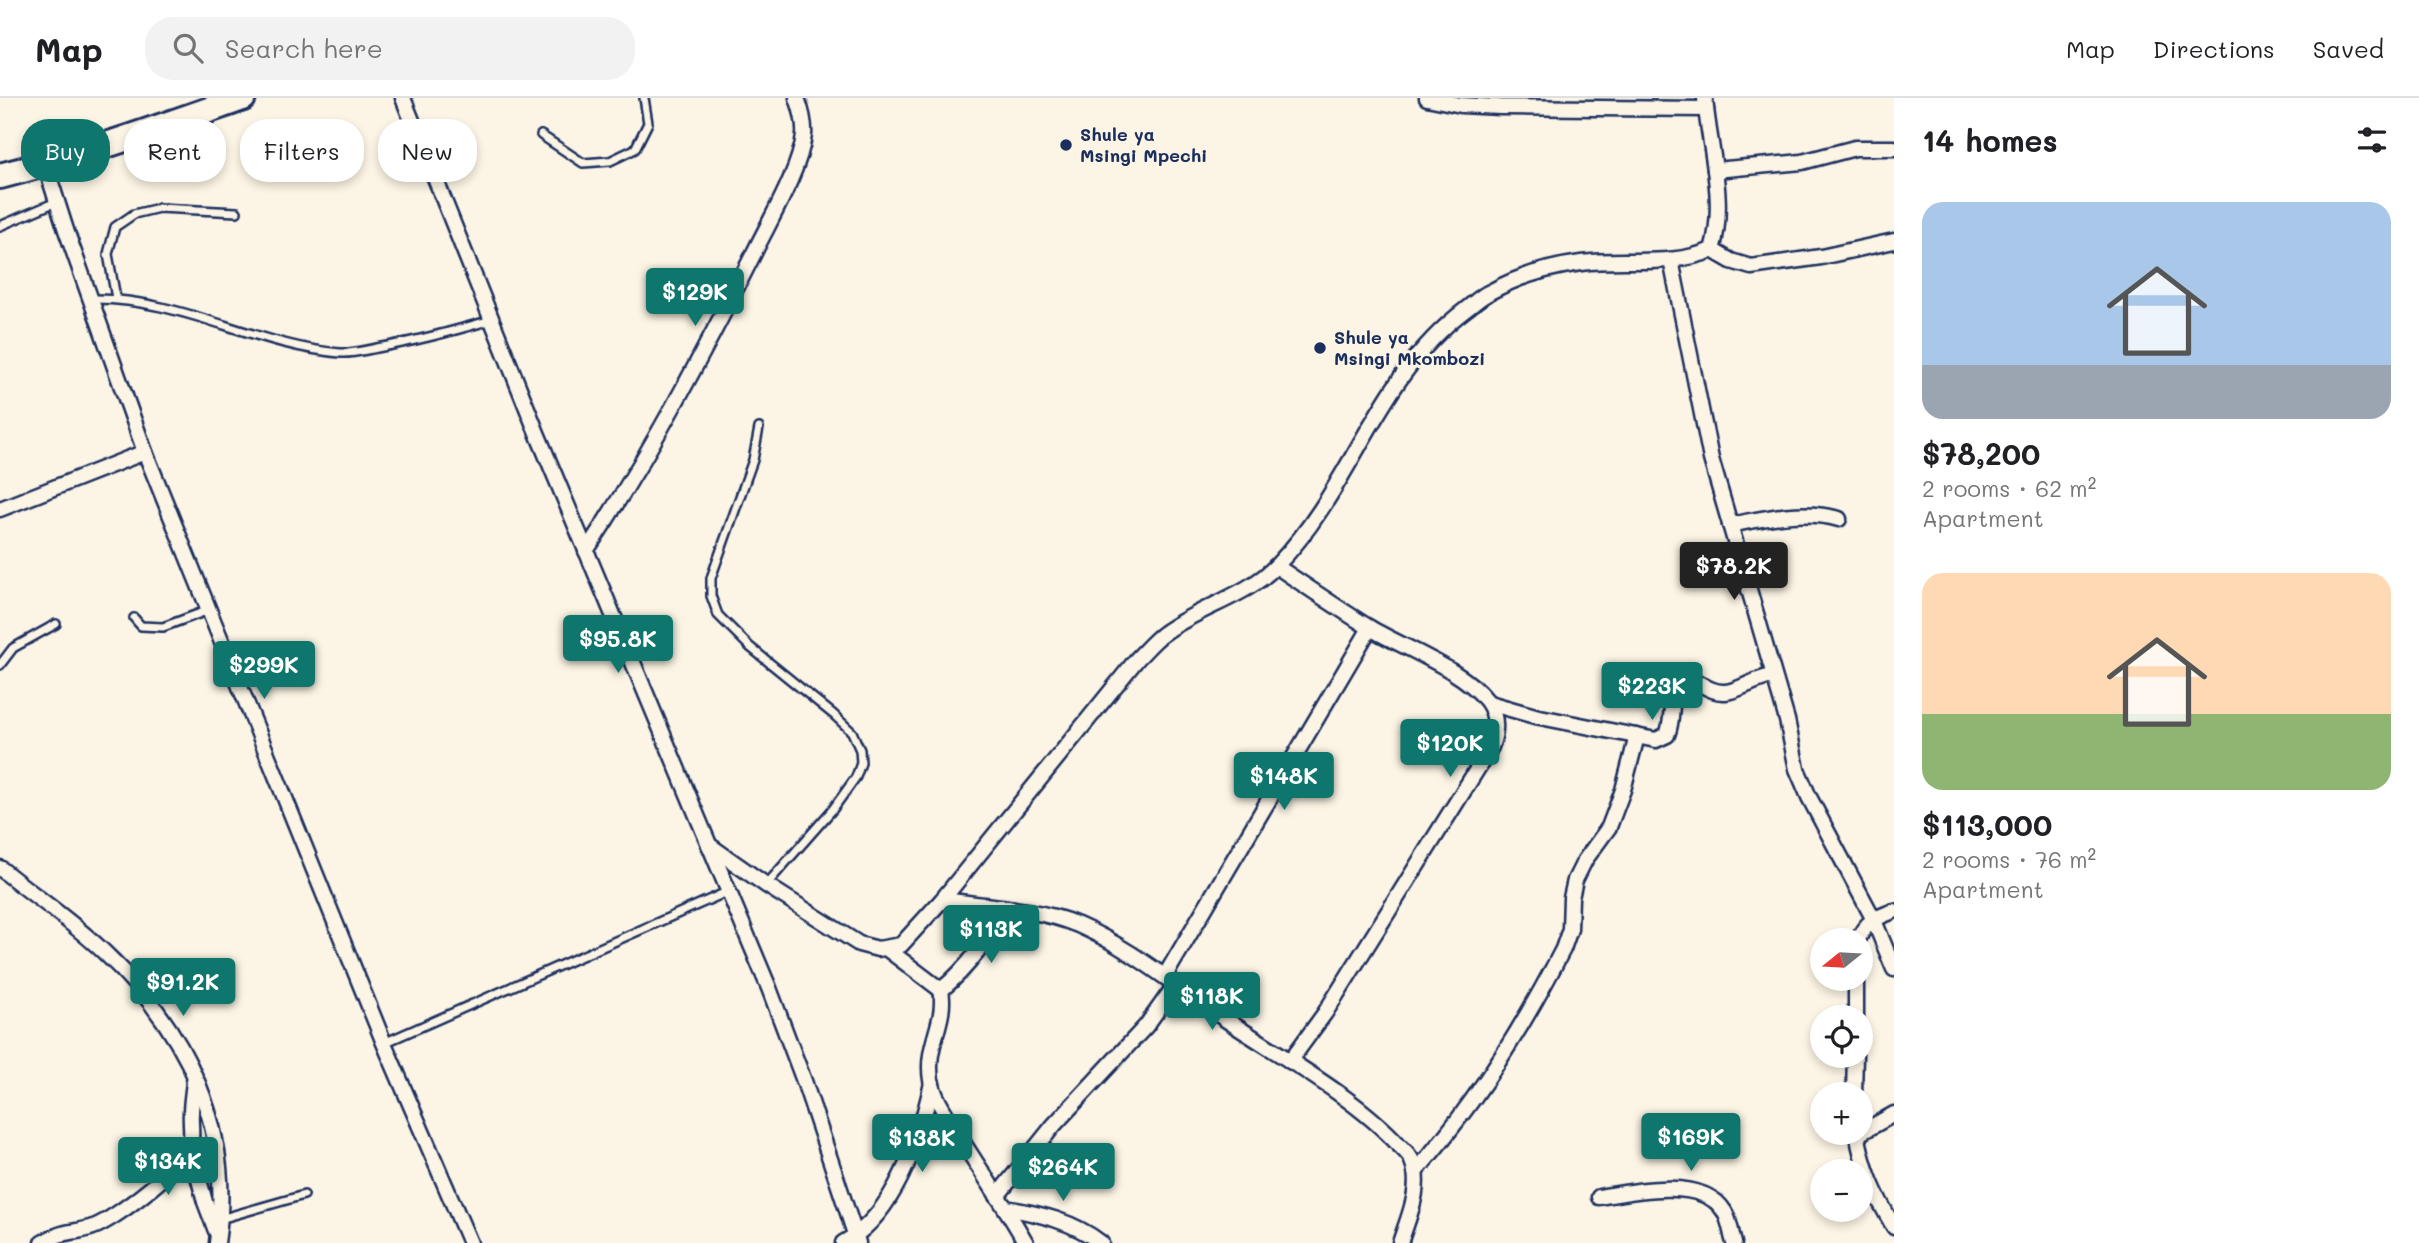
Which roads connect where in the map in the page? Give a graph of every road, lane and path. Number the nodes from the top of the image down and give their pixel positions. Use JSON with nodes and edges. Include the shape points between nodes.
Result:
{"nodes":[{"id":1,"x":243,"y":98,"type":"edge"},
{"id":2,"x":403,"y":98,"type":"edge"},
{"id":3,"x":644,"y":98,"type":"edge"},
{"id":4,"x":797,"y":98,"type":"edge"},
{"id":5,"x":1427,"y":98,"type":"edge"},
{"id":6,"x":1706,"y":104,"type":"edge"},
{"id":7,"x":541,"y":135,"type":"dead end"},
{"id":8,"x":110,"y":144,"type":"edge"},
{"id":9,"x":1894,"y":148,"type":"edge"},
{"id":10,"x":1715,"y":170,"type":"junction"},
{"id":11,"x":21,"y":171,"type":"edge"},
{"id":12,"x":0,"y":176,"type":"edge"},
{"id":13,"x":51,"y":182,"type":"edge"},
{"id":14,"x":56,"y":202,"type":"junction"},
{"id":15,"x":237,"y":212,"type":"dead end"},
{"id":16,"x":0,"y":226,"type":"edge"},
{"id":17,"x":1894,"y":241,"type":"edge"},
{"id":18,"x":1712,"y":250,"type":"junction"},
{"id":19,"x":1671,"y":260,"type":"junction"},
{"id":20,"x":116,"y":298,"type":"junction"},
{"id":21,"x":91,"y":299,"type":"junction"},
{"id":22,"x":491,"y":320,"type":"junction"},
{"id":23,"x":759,"y":428,"type":"dead end"},
{"id":24,"x":145,"y":452,"type":"junction"},
{"id":25,"x":0,"y":509,"type":"edge"},
{"id":26,"x":1839,"y":519,"type":"dead end"},
{"id":27,"x":1730,"y":525,"type":"junction"},
{"id":28,"x":586,"y":551,"type":"junction"},
{"id":29,"x":1276,"y":566,"type":"junction"},
{"id":30,"x":208,"y":610,"type":"junction"},
{"id":31,"x":134,"y":618,"type":"dead end"},
{"id":32,"x":56,"y":624,"type":"dead end"},
{"id":33,"x":1370,"y":628,"type":"junction"},
{"id":34,"x":0,"y":665,"type":"edge"},
{"id":35,"x":1773,"y":676,"type":"junction"},
{"id":36,"x":1489,"y":704,"type":"junction"},
{"id":37,"x":1637,"y":736,"type":"junction"},
{"id":38,"x":709,"y":845,"type":"junction"},
{"id":39,"x":0,"y":868,"type":"edge"},
{"id":40,"x":766,"y":885,"type":"junction"},
{"id":41,"x":730,"y":891,"type":"junction"},
{"id":42,"x":942,"y":900,"type":"junction"},
{"id":43,"x":1006,"y":908,"type":"junction"},
{"id":44,"x":1894,"y":911,"type":"edge"},
{"id":45,"x":1874,"y":918,"type":"junction"},
{"id":46,"x":1864,"y":928,"type":"edge"},
{"id":47,"x":887,"y":949,"type":"junction"},
{"id":48,"x":1894,"y":969,"type":"edge"},
{"id":49,"x":1171,"y":980,"type":"junction"},
{"id":50,"x":941,"y":990,"type":"junction"},
{"id":51,"x":384,"y":1043,"type":"junction"},
{"id":52,"x":1290,"y":1061,"type":"junction"},
{"id":53,"x":195,"y":1076,"type":"junction"},
{"id":54,"x":932,"y":1083,"type":"junction"},
{"id":55,"x":1894,"y":1114,"type":"edge"},
{"id":56,"x":1873,"y":1125,"type":"edge"},
{"id":57,"x":1859,"y":1145,"type":"edge"},
{"id":58,"x":190,"y":1146,"type":"junction"},
{"id":59,"x":1415,"y":1172,"type":"junction"},
{"id":60,"x":304,"y":1195,"type":"dead end"},
{"id":61,"x":1599,"y":1197,"type":"dead end"},
{"id":62,"x":1002,"y":1202,"type":"junction"},
{"id":63,"x":220,"y":1219,"type":"junction"},
{"id":64,"x":1894,"y":1227,"type":"edge"},
{"id":65,"x":217,"y":1239,"type":"edge"},
{"id":66,"x":852,"y":1241,"type":"edge"},
{"id":67,"x":43,"y":1243,"type":"edge"},
{"id":68,"x":470,"y":1243,"type":"edge"},
{"id":69,"x":1026,"y":1243,"type":"edge"},
{"id":70,"x":1101,"y":1243,"type":"edge"},
{"id":71,"x":1400,"y":1243,"type":"edge"},
{"id":72,"x":1734,"y":1243,"type":"edge"}],
"edges":[{"from":1,"to":8,"type":"highway"},
{"from":2,"to":22,"type":"street"},
{"from":3,"to":7,"type":"lane","via":[[648,123],[635,149],[610,161],[583,163]]},
{"from":4,"to":28,"type":"street","via":[[804,132],[773,215],[619,502]]},
{"from":5,"to":6,"type":"street","via":[[1500,107]]},
{"from":6,"to":10,"type":"street"},
{"from":9,"to":10,"type":"street","via":[[1855,148],[1802,162]]},
{"from":10,"to":18,"type":"street","via":[[1719,208]]},
{"from":11,"to":12,"type":"highway"},
{"from":13,"to":14,"type":"street"},
{"from":14,"to":16,"type":"lane"},
{"from":14,"to":21,"type":"street"},
{"from":15,"to":20,"type":"lane","via":[[159,208],[134,214],[115,227],[108,254]]},
{"from":17,"to":18,"type":"street","via":[[1751,267]]},
{"from":18,"to":19,"type":"street"},
{"from":19,"to":27,"type":"street"},
{"from":19,"to":29,"type":"street","via":[[1582,263],[1521,278],[1489,292],[1441,328],[1388,394],[1332,493]]},
{"from":20,"to":21,"type":"lane"},
{"from":20,"to":22,"type":"lane","via":[[182,311],[300,348],[344,354]]},
{"from":21,"to":24,"type":"street"},
{"from":22,"to":28,"type":"street"},
{"from":23,"to":40,"type":"lane","via":[[753,460],[711,578],[711,596],[718,615],[742,639],[852,732],[861,764],[833,809]]},
{"from":24,"to":25,"type":"street"},
{"from":24,"to":30,"type":"street"},
{"from":26,"to":27,"type":"street","via":[[1793,515]]},
{"from":27,"to":35,"type":"street"},
{"from":28,"to":38,"type":"street"},
{"from":29,"to":33,"type":"street"},
{"from":29,"to":42,"type":"street","via":[[1154,642]]},
{"from":30,"to":31,"type":"lane","via":[[151,628]]},
{"from":30,"to":51,"type":"street"},
{"from":32,"to":34,"type":"lane","via":[[13,648]]},
{"from":33,"to":36,"type":"street","via":[[1460,677]]},
{"from":33,"to":49,"type":"street"},
{"from":35,"to":37,"type":"street","via":[[1727,693],[1700,684],[1683,686],[1674,694],[1667,735],[1656,740]]},
{"from":35,"to":45,"type":"street","via":[[1797,769]]},
{"from":36,"to":37,"type":"street"},
{"from":36,"to":52,"type":"street","via":[[1495,719],[1491,747],[1325,1013]]},
{"from":37,"to":59,"type":"street","via":[[1609,827],[1576,880],[1563,949],[1492,1073]]},
{"from":38,"to":40,"type":"street"},
{"from":38,"to":41,"type":"street"},
{"from":39,"to":53,"type":"street","via":[[128,976],[163,1017]]},
{"from":40,"to":47,"type":"street","via":[[859,944]]},
{"from":41,"to":51,"type":"lane"},
{"from":41,"to":66,"type":"street","via":[[804,1081]]},
{"from":42,"to":43,"type":"street"},
{"from":42,"to":47,"type":"street","via":[[911,937]]},
{"from":43,"to":49,"type":"street","via":[[1077,925]]},
{"from":43,"to":50,"type":"street","via":[[985,945]]},
{"from":44,"to":45,"type":"street"},
{"from":45,"to":46,"type":"street"},
{"from":45,"to":48,"type":"street"},
{"from":47,"to":50,"type":"street"},
{"from":49,"to":52,"type":"street"},
{"from":49,"to":62,"type":"street","via":[[1146,1026],[1054,1125]]},
{"from":50,"to":54,"type":"street","via":[[942,1017],[931,1044]]},
{"from":51,"to":68,"type":"street"},
{"from":52,"to":59,"type":"street","via":[[1387,1132],[1412,1159]]},
{"from":53,"to":58,"type":"street"},
{"from":53,"to":63,"type":"street","via":[[221,1171]]},
{"from":54,"to":62,"type":"street","via":[[949,1119]]},
{"from":54,"to":66,"type":"street","via":[[924,1119],[903,1172]]},
{"from":55,"to":56,"type":"street"},
{"from":57,"to":64,"type":"street","via":[[1872,1189]]},
{"from":58,"to":65,"type":"street"},
{"from":58,"to":67,"type":"street","via":[[157,1184],[112,1218],[94,1227],[57,1233]]},
{"from":59,"to":71,"type":"street","via":[[1417,1181]]},
{"from":60,"to":63,"type":"lane"},
{"from":61,"to":72,"type":"street","via":[[1697,1191],[1724,1211]]},
{"from":62,"to":69,"type":"street"},
{"from":62,"to":70,"type":"street","via":[[1086,1231]]},
{"from":63,"to":65,"type":"street"}]}
